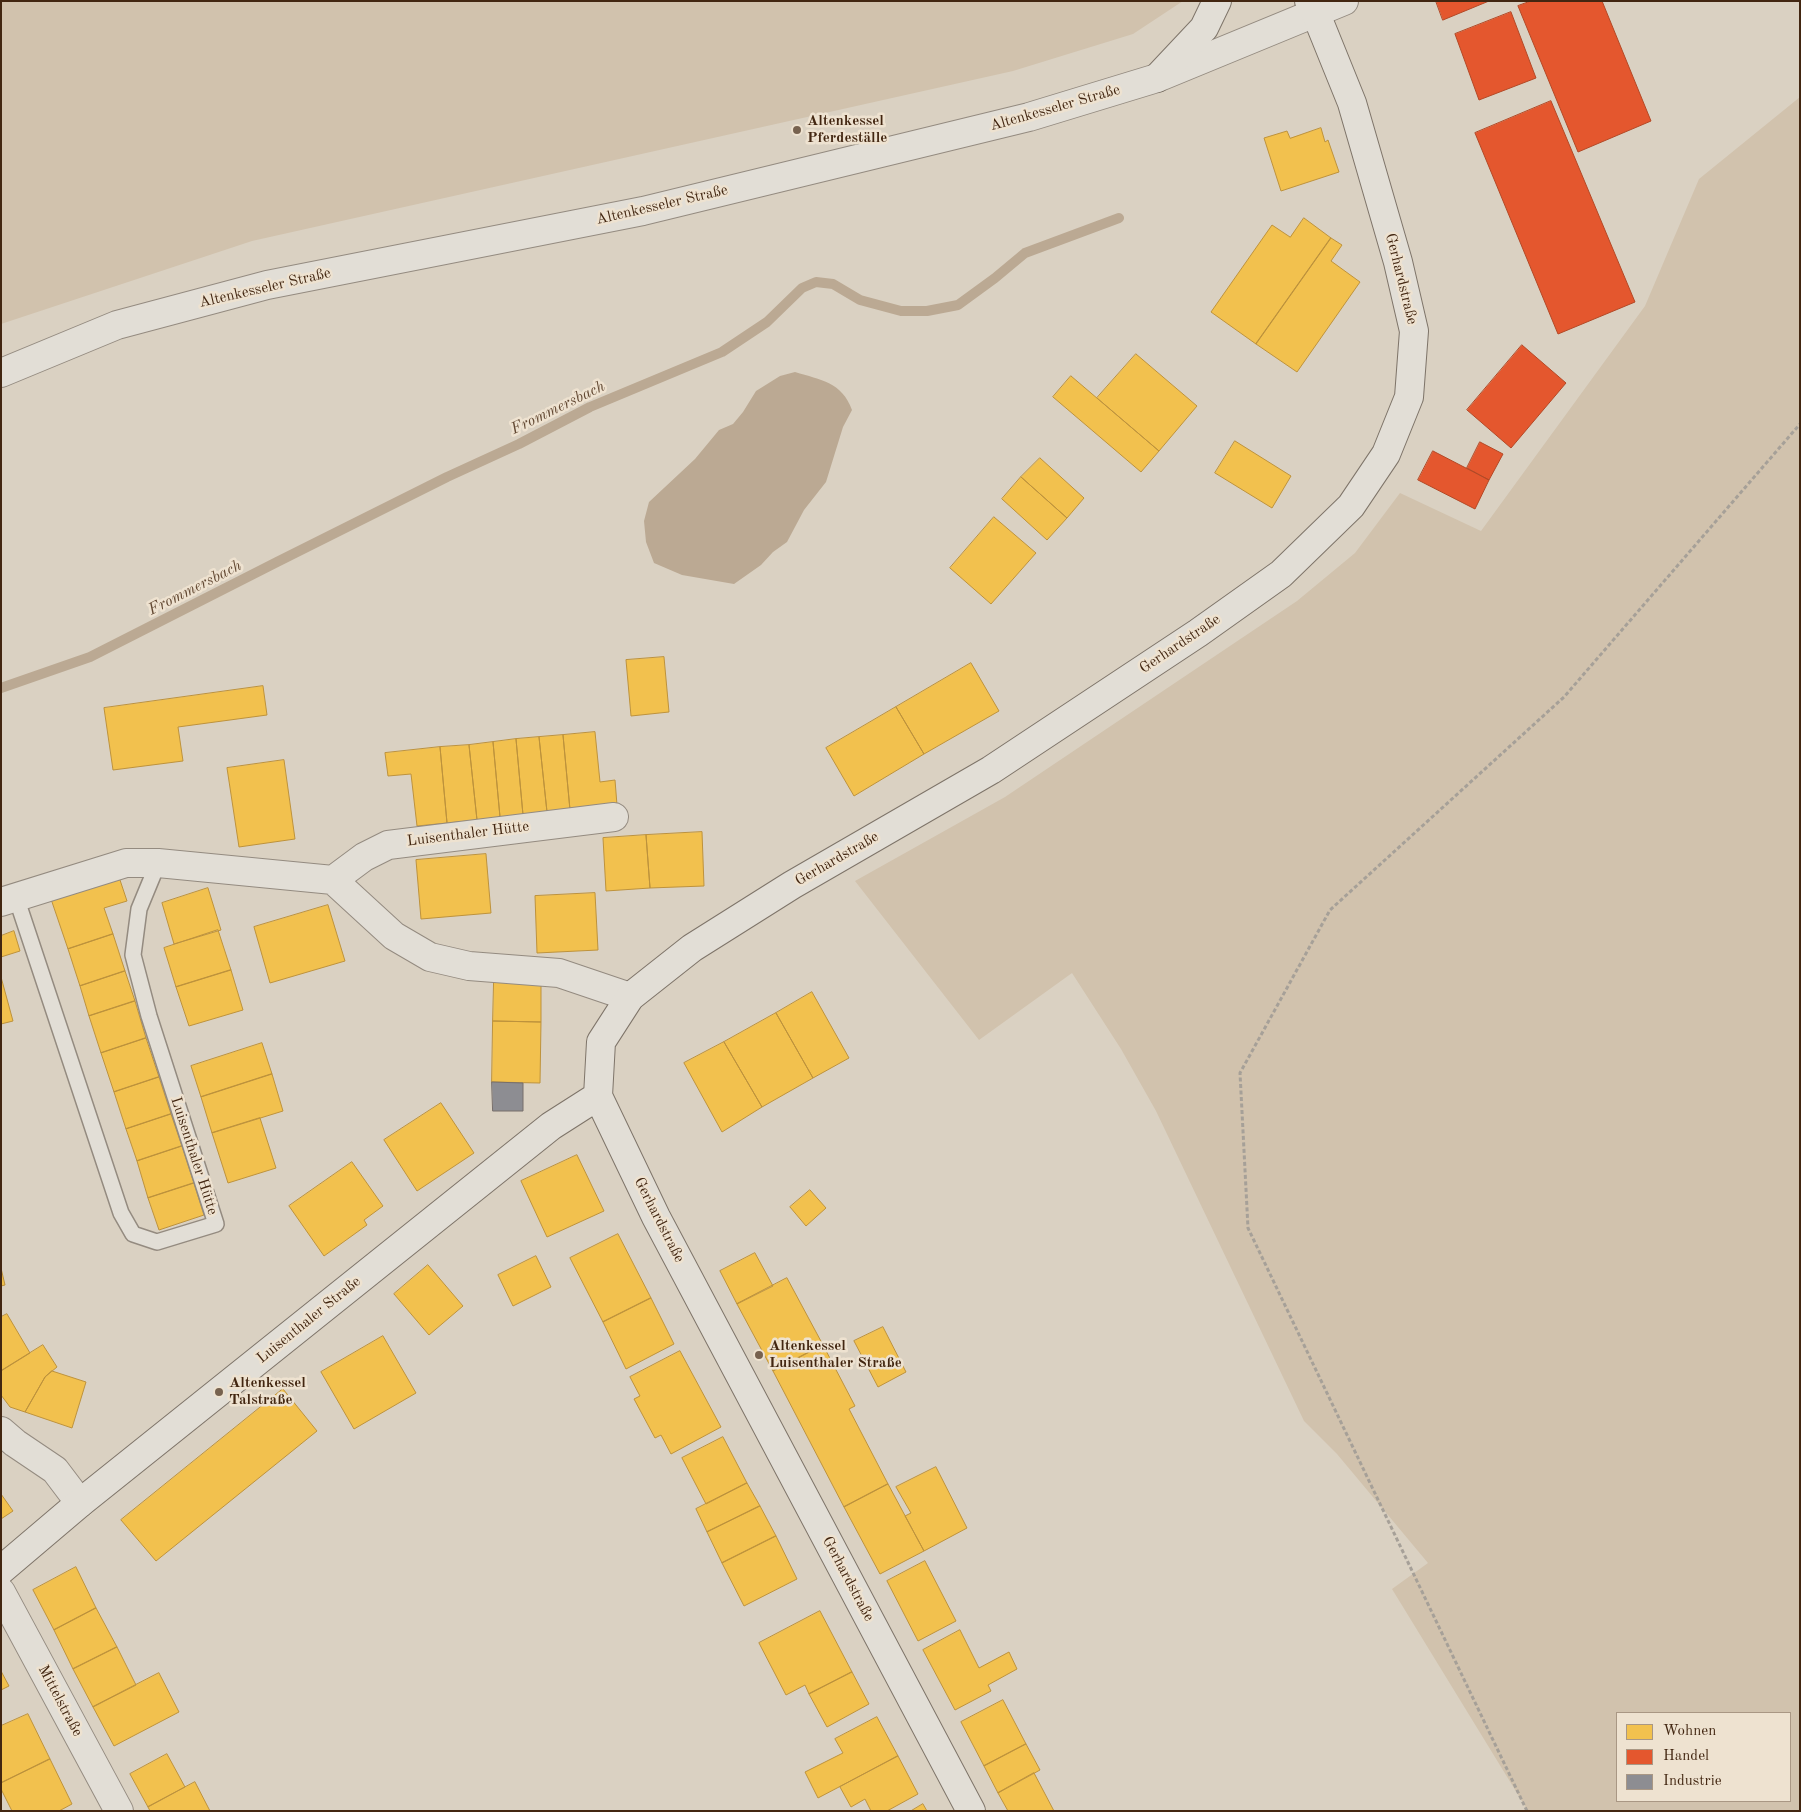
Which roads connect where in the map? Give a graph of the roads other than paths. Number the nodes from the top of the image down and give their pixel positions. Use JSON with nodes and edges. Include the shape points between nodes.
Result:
{"nodes":[{"id":1,"x":1217,"y":1,"type":"edge"},
{"id":2,"x":1344,"y":1,"type":"edge"},
{"id":3,"x":1312,"y":7,"type":"edge"},
{"id":4,"x":1158,"y":78,"type":"junction"},
{"id":5,"x":1,"y":373,"type":"edge"},
{"id":6,"x":614,"y":817,"type":"dead end"},
{"id":7,"x":158,"y":863,"type":"junction"},
{"id":8,"x":333,"y":880,"type":"junction"},
{"id":9,"x":9,"y":899,"type":"edge"},
{"id":10,"x":630,"y":997,"type":"junction"},
{"id":11,"x":598,"y":1096,"type":"junction"},
{"id":12,"x":1,"y":1431,"type":"edge"},
{"id":13,"x":80,"y":1503,"type":"junction"},
{"id":14,"x":1,"y":1570,"type":"edge"},
{"id":15,"x":1,"y":1592,"type":"edge"},
{"id":16,"x":119,"y":1811,"type":"edge"},
{"id":17,"x":971,"y":1811,"type":"edge"}],
"edges":[{"from":1,"to":4,"type":"street","via":[[1204,28]]},
{"from":2,"to":3,"type":"street","name":"Altenkesseler Straße"},
{"from":3,"to":4,"type":"street","name":"Altenkesseler Straße"},
{"from":3,"to":10,"type":"street","name":"Gerhardstraße","via":[[1352,102],[1398,262],[1414,332],[1409,397],[1386,454],[1351,506],[1282,574],[1198,633],[991,770],[792,885],[700,943]]},
{"from":4,"to":5,"type":"street","name":"Altenkesseler Straße","via":[[1029,117],[643,211],[267,285],[117,325]]},
{"from":6,"to":8,"type":"street","name":"Luisenthaler Hütte","via":[[388,845],[364,857]]},
{"from":7,"to":8,"type":"street","name":"Luisenthaler Hütte"},
{"from":7,"to":9,"type":"street","name":"Luisenthaler Hütte","via":[[126,863]]},
{"from":7,"to":9,"type":"lane","name":"Luisenthaler Hütte","via":[[138,909],[133,954],[149,1016],[216,1224],[156,1242],[133,1234],[121,1213]]},
{"from":8,"to":10,"type":"street","via":[[394,936],[430,957],[469,966],[559,973]]},
{"from":10,"to":11,"type":"street","name":"Gerhardstraße","via":[[601,1042]]},
{"from":11,"to":13,"type":"street","name":"Luisenthaler Straße","via":[[551,1126]]},
{"from":11,"to":17,"type":"street","name":"Gerhardstraße","via":[[656,1217]]},
{"from":12,"to":13,"type":"street","via":[[55,1470]]},
{"from":13,"to":14,"type":"street","name":"Luisenthaler Straße"},
{"from":15,"to":16,"type":"street","name":"Mittelstraße"}]}
